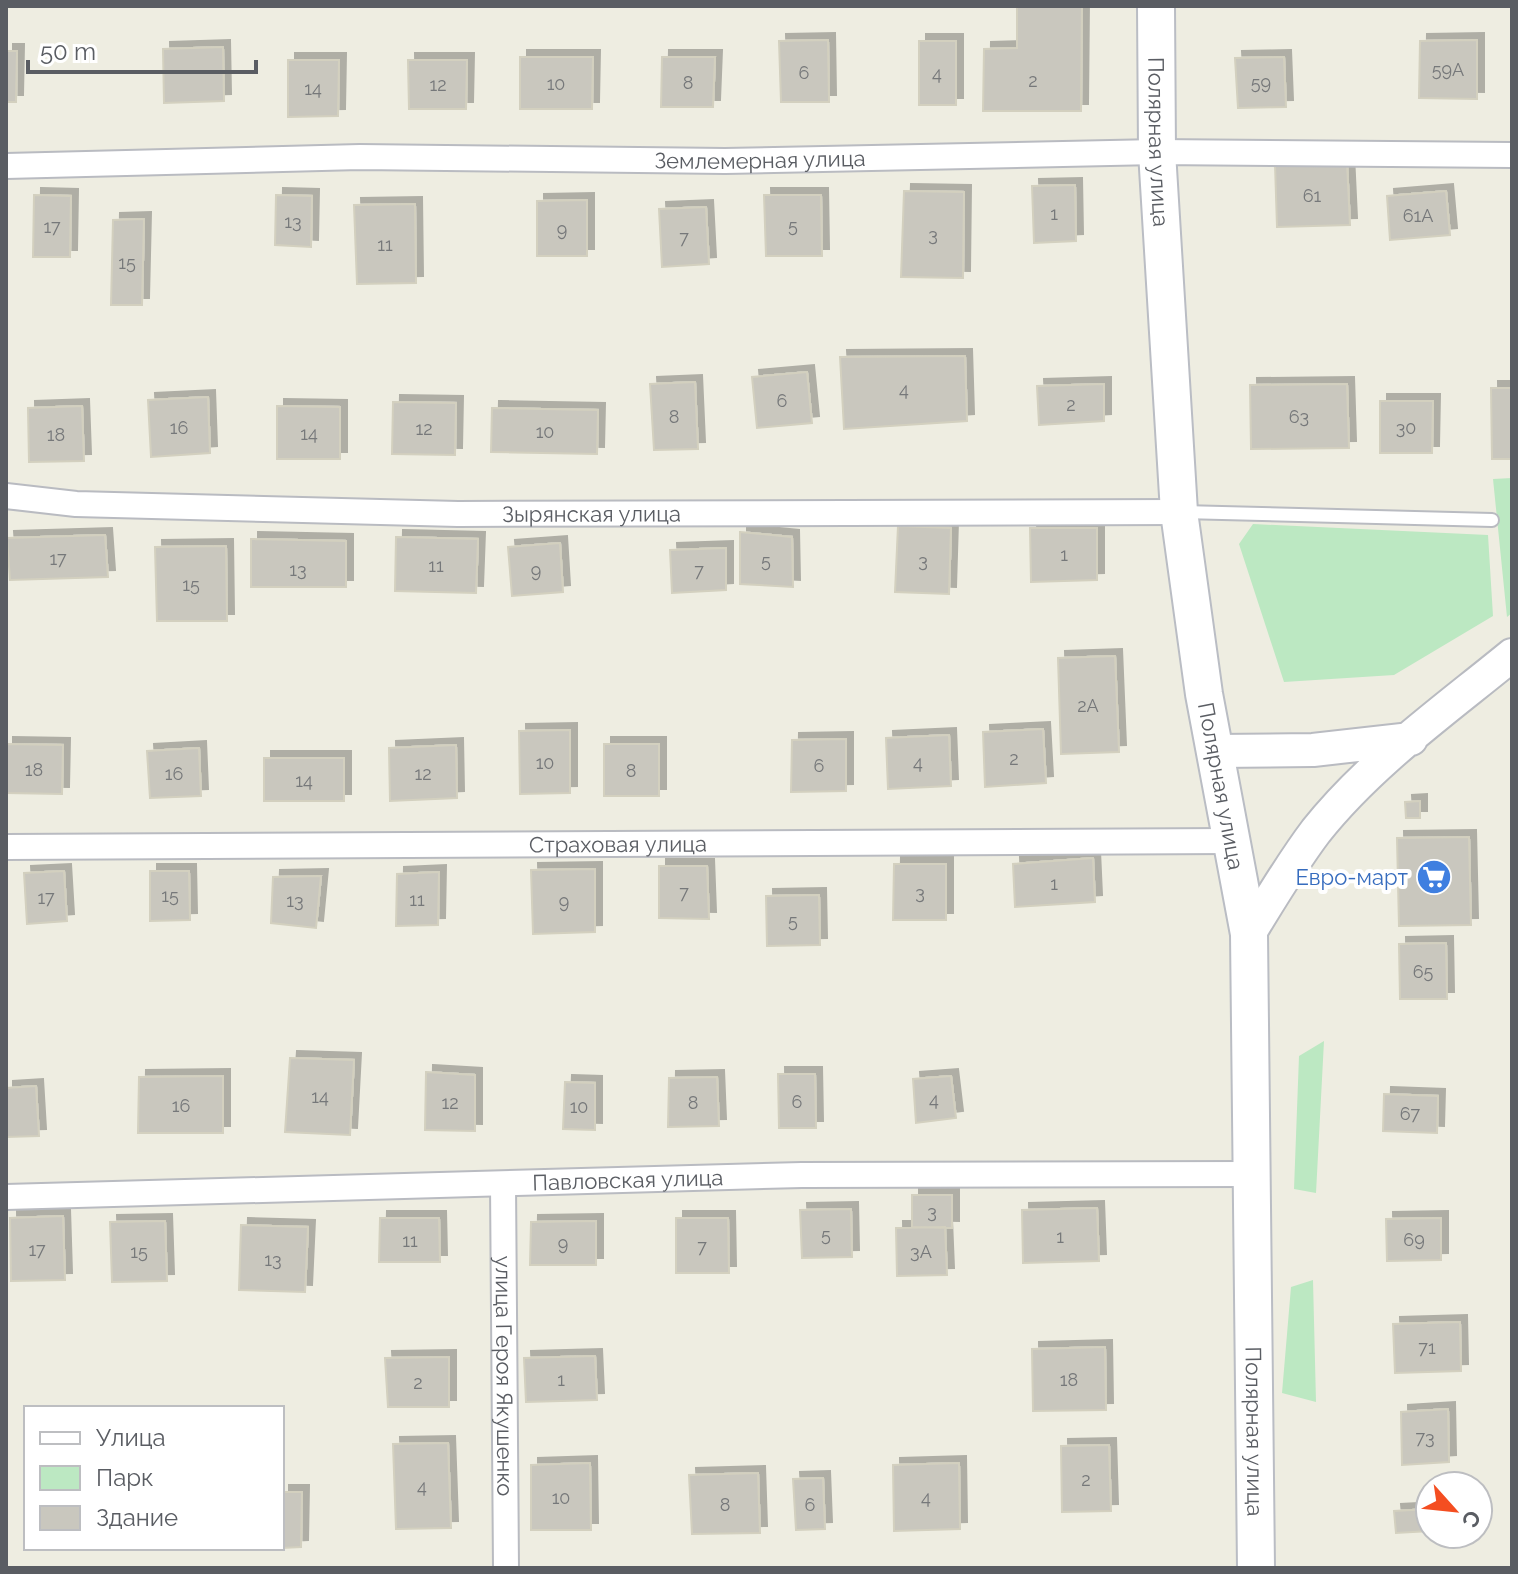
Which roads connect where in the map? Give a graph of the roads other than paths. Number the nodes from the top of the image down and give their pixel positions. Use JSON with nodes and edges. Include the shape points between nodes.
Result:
{"nodes":[{"id":1,"x":1156,"y":6,"type":"edge"},
{"id":2,"x":1157,"y":152,"type":"junction"},
{"id":3,"x":1512,"y":155,"type":"edge"},
{"id":4,"x":6,"y":166,"type":"edge"},
{"id":5,"x":6,"y":496,"type":"edge"},
{"id":6,"x":1179,"y":512,"type":"junction"},
{"id":7,"x":1492,"y":520,"type":"dead end"},
{"id":8,"x":1512,"y":655,"type":"edge"},
{"id":9,"x":1411,"y":739,"type":"junction"},
{"id":10,"x":1215,"y":751,"type":"junction"},
{"id":11,"x":1231,"y":841,"type":"junction"},
{"id":12,"x":6,"y":847,"type":"edge"},
{"id":13,"x":1249,"y":934,"type":"junction"},
{"id":14,"x":1250,"y":1174,"type":"junction"},
{"id":15,"x":503,"y":1184,"type":"junction"},
{"id":16,"x":6,"y":1197,"type":"edge"},
{"id":17,"x":506,"y":1568,"type":"edge"},
{"id":18,"x":1256,"y":1568,"type":"edge"}],
"edges":[{"from":1,"to":2,"type":"main road","name":"Полярная улица"},
{"from":2,"to":3,"type":"street","name":"Землемерная улица"},
{"from":2,"to":4,"type":"street","name":"Землемерная улица","via":[[725,161],[360,157]]},
{"from":2,"to":6,"type":"main road","name":"Полярная улица"},
{"from":5,"to":6,"type":"street","name":"Зырянская улица","via":[[76,504],[458,514]]},
{"from":6,"to":7,"type":"lane"},
{"from":6,"to":10,"type":"main road","name":"Полярная улица"},
{"from":8,"to":9,"type":"street"},
{"from":9,"to":10,"type":"street","via":[[1313,750]]},
{"from":9,"to":13,"type":"street","via":[[1316,831]]},
{"from":10,"to":11,"type":"main road","name":"Полярная улица"},
{"from":11,"to":12,"type":"street","name":"Страховая улица"},
{"from":11,"to":13,"type":"main road","name":"Полярная улица"},
{"from":13,"to":14,"type":"main road","name":"Полярная улица"},
{"from":14,"to":15,"type":"street","name":"Павловская улица","via":[[802,1175]]},
{"from":14,"to":18,"type":"main road","name":"Полярная улица"},
{"from":15,"to":16,"type":"street","name":"Павловская улица"},
{"from":15,"to":17,"type":"street","name":"улица Героя Якушенко"}]}
